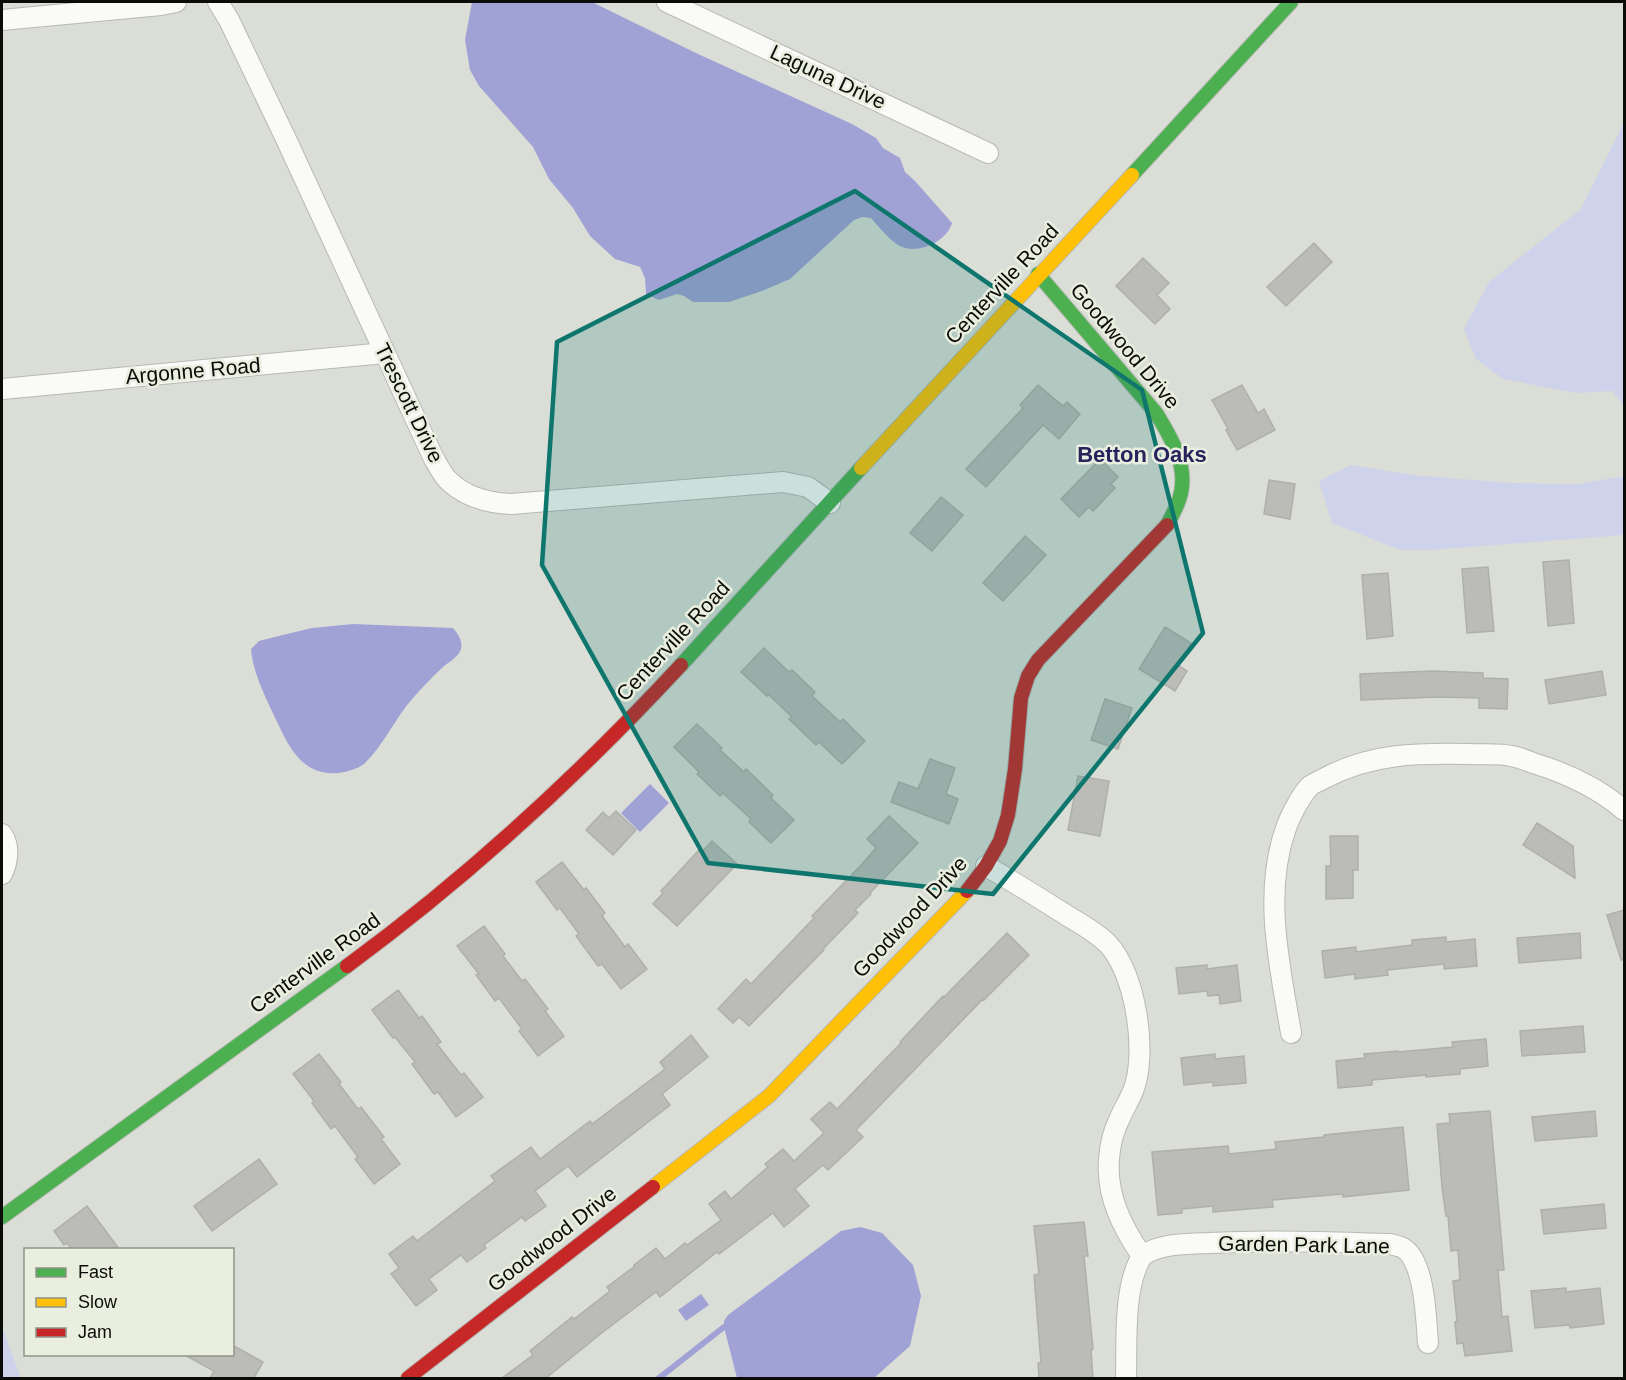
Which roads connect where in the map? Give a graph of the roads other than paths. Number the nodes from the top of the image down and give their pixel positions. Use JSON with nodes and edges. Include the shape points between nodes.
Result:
{"nodes":[{"id":1,"x":176,"y":2,"type":"edge"},
{"id":2,"x":218,"y":2,"type":"edge"},
{"id":3,"x":667,"y":2,"type":"edge"},
{"id":4,"x":1291,"y":2,"type":"edge"},
{"id":5,"x":2,"y":20,"type":"edge"},
{"id":6,"x":988,"y":153,"type":"dead end"},
{"id":7,"x":1038,"y":274,"type":"junction"},
{"id":8,"x":385,"y":353,"type":"junction"},
{"id":9,"x":2,"y":389,"type":"edge"},
{"id":10,"x":830,"y":503,"type":"junction"},
{"id":11,"x":1624,"y":810,"type":"edge"},
{"id":12,"x":2,"y":834,"type":"edge"},
{"id":13,"x":986,"y":866,"type":"junction"},
{"id":14,"x":2,"y":874,"type":"edge"},
{"id":15,"x":1291,"y":1033,"type":"dead end"},
{"id":16,"x":2,"y":1217,"type":"edge"},
{"id":17,"x":1142,"y":1256,"type":"junction"},
{"id":18,"x":1428,"y":1342,"type":"dead end"},
{"id":19,"x":408,"y":1378,"type":"edge"},
{"id":20,"x":1126,"y":1378,"type":"edge"}],
"edges":[{"from":1,"to":5,"type":"street"},
{"from":2,"to":8,"type":"street","name":"Trescott Drive"},
{"from":3,"to":6,"type":"street","name":"Laguna Drive"},
{"from":4,"to":7,"type":"main road","name":"Centerville Road"},
{"from":7,"to":10,"type":"main road","name":"Centerville Road"},
{"from":7,"to":13,"type":"main road","name":"Goodwood Drive","via":[[1156,413],[1178,455],[1183,479],[1166,527],[1038,660],[1028,676],[1021,698],[1008,814],[1000,841]]},
{"from":8,"to":9,"type":"street","name":"Argonne Road"},
{"from":8,"to":10,"type":"street","name":"Trescott Drive","via":[[434,459],[449,482],[490,503],[783,482],[808,487]]},
{"from":10,"to":16,"type":"main road","name":"Centerville Road","via":[[595,753],[440,895]]},
{"from":11,"to":15,"type":"street","via":[[1585,784],[1510,756],[1397,755],[1344,768],[1310,786],[1285,830],[1274,893],[1276,941]]},
{"from":12,"to":14,"type":"street","via":[[7,852]]},
{"from":13,"to":17,"type":"street","via":[[1096,934],[1120,962],[1133,995],[1139,1030],[1139,1070],[1134,1091],[1113,1135],[1109,1161],[1111,1192],[1117,1213]]},
{"from":13,"to":19,"type":"main road","name":"Goodwood Drive","via":[[969,889],[769,1096]]},
{"from":17,"to":18,"type":"street","name":"Garden Park Lane","via":[[1150,1250],[1179,1245],[1236,1242],[1403,1247],[1421,1279]]},
{"from":17,"to":20,"type":"street","via":[[1136,1265],[1129,1299]]}]}
